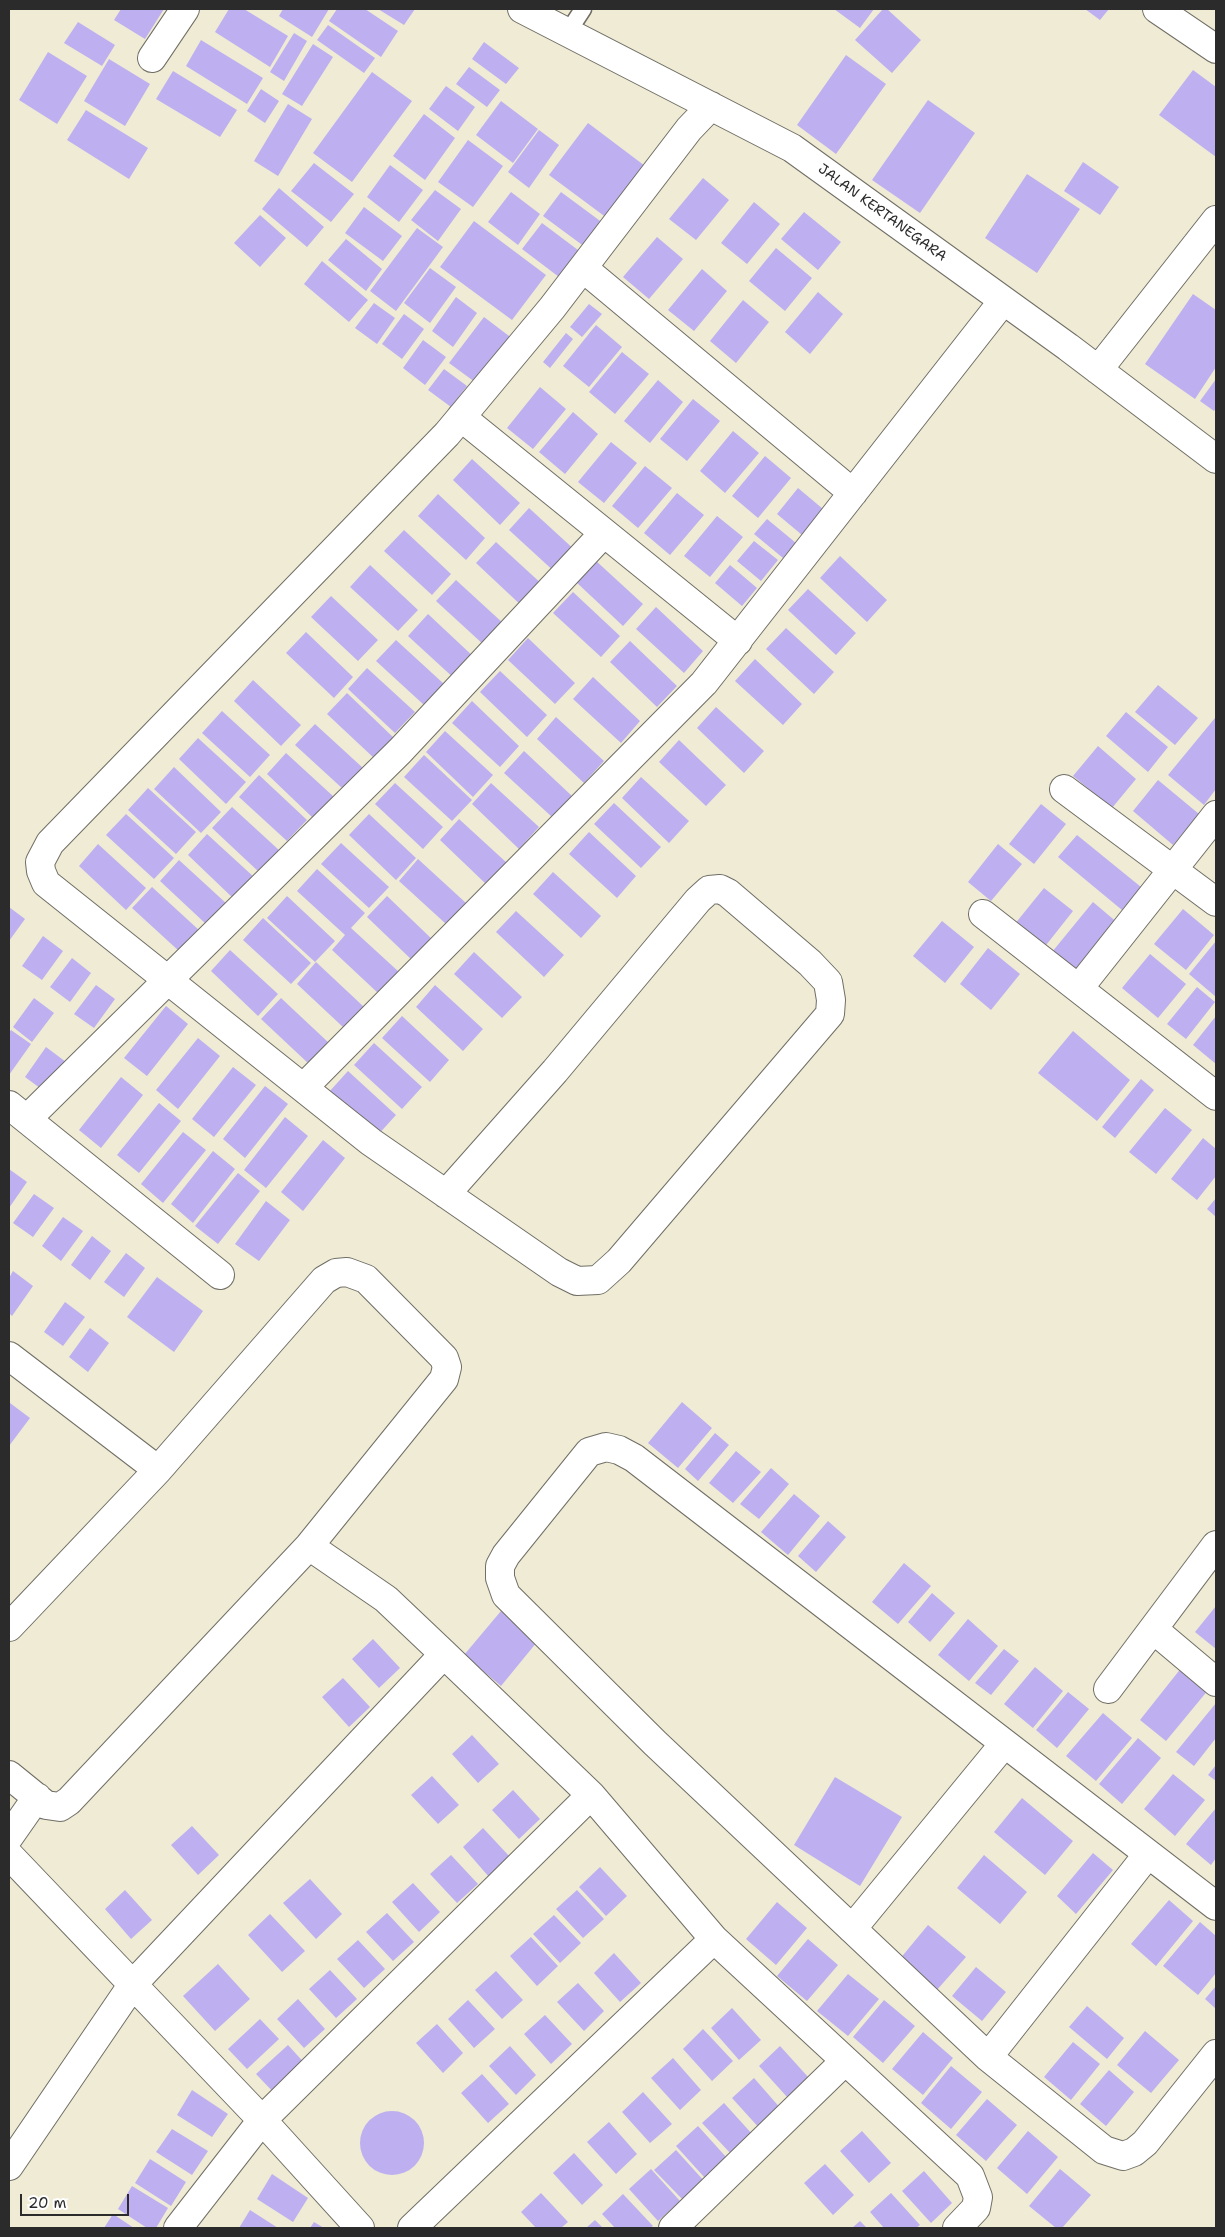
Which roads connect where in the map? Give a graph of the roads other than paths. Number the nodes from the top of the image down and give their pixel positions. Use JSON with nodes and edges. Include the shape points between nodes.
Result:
{"nodes":[{"id":1,"x":185,"y":9,"type":"edge"},
{"id":2,"x":522,"y":9,"type":"edge"},
{"id":3,"x":583,"y":9,"type":"edge"},
{"id":4,"x":1157,"y":9,"type":"edge"},
{"id":5,"x":568,"y":32,"type":"junction"},
{"id":6,"x":1216,"y":49,"type":"edge"},
{"id":7,"x":152,"y":58,"type":"dead end"},
{"id":8,"x":711,"y":106,"type":"junction"},
{"id":9,"x":1216,"y":220,"type":"edge"},
{"id":10,"x":583,"y":268,"type":"junction"},
{"id":11,"x":1003,"y":301,"type":"junction"},
{"id":12,"x":1098,"y":370,"type":"junction"},
{"id":13,"x":461,"y":417,"type":"junction"},
{"id":14,"x":1216,"y":459,"type":"edge"},
{"id":15,"x":854,"y":493,"type":"junction"},
{"id":16,"x":603,"y":534,"type":"junction"},
{"id":17,"x":738,"y":641,"type":"junction"},
{"id":18,"x":1064,"y":789,"type":"dead end"},
{"id":19,"x":1216,"y":815,"type":"edge"},
{"id":20,"x":1173,"y":872,"type":"junction"},
{"id":21,"x":1216,"y":902,"type":"edge"},
{"id":22,"x":983,"y":914,"type":"dead end"},
{"id":23,"x":167,"y":979,"type":"junction"},
{"id":24,"x":1080,"y":988,"type":"junction"},
{"id":25,"x":304,"y":1087,"type":"junction"},
{"id":26,"x":1216,"y":1096,"type":"edge"},
{"id":27,"x":18,"y":1112,"type":"edge"},
{"id":28,"x":446,"y":1194,"type":"junction"},
{"id":29,"x":220,"y":1274,"type":"dead end"},
{"id":30,"x":9,"y":1356,"type":"edge"},
{"id":31,"x":158,"y":1470,"type":"junction"},
{"id":32,"x":1216,"y":1545,"type":"edge"},
{"id":33,"x":309,"y":1546,"type":"junction"},
{"id":34,"x":9,"y":1627,"type":"edge"},
{"id":35,"x":1153,"y":1629,"type":"junction"},
{"id":36,"x":444,"y":1654,"type":"junction"},
{"id":37,"x":1216,"y":1682,"type":"edge"},
{"id":38,"x":1108,"y":1690,"type":"dead end"},
{"id":39,"x":1004,"y":1744,"type":"junction"},
{"id":40,"x":9,"y":1775,"type":"edge"},
{"id":41,"x":591,"y":1794,"type":"junction"},
{"id":42,"x":37,"y":1797,"type":"junction"},
{"id":43,"x":9,"y":1837,"type":"edge"},
{"id":44,"x":1148,"y":1854,"type":"junction"},
{"id":45,"x":9,"y":1855,"type":"edge"},
{"id":46,"x":1216,"y":1906,"type":"edge"},
{"id":47,"x":852,"y":1929,"type":"junction"},
{"id":48,"x":714,"y":1939,"type":"junction"},
{"id":49,"x":133,"y":1984,"type":"junction"},
{"id":50,"x":1216,"y":2054,"type":"edge"},
{"id":51,"x":988,"y":2057,"type":"junction"},
{"id":52,"x":845,"y":2061,"type":"junction"},
{"id":53,"x":262,"y":2120,"type":"junction"},
{"id":54,"x":9,"y":2166,"type":"edge"},
{"id":55,"x":178,"y":2228,"type":"edge"},
{"id":56,"x":360,"y":2228,"type":"edge"},
{"id":57,"x":412,"y":2228,"type":"edge"},
{"id":58,"x":673,"y":2228,"type":"edge"},
{"id":59,"x":957,"y":2228,"type":"edge"}],
"edges":[{"from":1,"to":7,"type":"street"},
{"from":2,"to":5,"type":"street","name":"JALAN KERTANEGARA"},
{"from":3,"to":5,"type":"lane"},
{"from":4,"to":6,"type":"street"},
{"from":5,"to":8,"type":"street","name":"JALAN KERTANEGARA"},
{"from":8,"to":10,"type":"street","via":[[689,129]]},
{"from":8,"to":11,"type":"street","name":"JALAN KERTANEGARA","via":[[792,148]]},
{"from":9,"to":12,"type":"street"},
{"from":10,"to":13,"type":"street"},
{"from":10,"to":15,"type":"street"},
{"from":11,"to":12,"type":"street","name":"JALAN KERTANEGARA"},
{"from":11,"to":15,"type":"street"},
{"from":12,"to":14,"type":"street","name":"JALAN KERTANEGARA"},
{"from":13,"to":16,"type":"street"},
{"from":13,"to":23,"type":"street","via":[[50,843],[43,854],[40,862],[46,883]]},
{"from":15,"to":17,"type":"street"},
{"from":16,"to":17,"type":"street"},
{"from":16,"to":23,"type":"street","via":[[400,751]]},
{"from":17,"to":25,"type":"street","via":[[704,683]]},
{"from":18,"to":20,"type":"street"},
{"from":19,"to":20,"type":"street"},
{"from":20,"to":21,"type":"street"},
{"from":20,"to":24,"type":"street"},
{"from":22,"to":24,"type":"street"},
{"from":23,"to":25,"type":"street"},
{"from":23,"to":27,"type":"street"},
{"from":24,"to":26,"type":"street"},
{"from":25,"to":28,"type":"street","via":[[371,1142]]},
{"from":27,"to":29,"type":"street"},
{"from":28,"to":28,"type":"street","via":[[709,890],[720,889],[728,893],[828,982],[830,1014],[619,1261],[598,1280],[577,1281],[559,1272]]},
{"from":30,"to":31,"type":"street"},
{"from":31,"to":33,"type":"street","via":[[324,1280],[336,1273],[347,1272],[366,1279],[438,1350],[447,1368],[444,1379]]},
{"from":31,"to":34,"type":"street"},
{"from":32,"to":35,"type":"street"},
{"from":33,"to":36,"type":"street","via":[[386,1599]]},
{"from":33,"to":42,"type":"street","via":[[69,1801],[60,1807],[51,1807]]},
{"from":35,"to":37,"type":"street"},
{"from":35,"to":38,"type":"street"},
{"from":36,"to":41,"type":"street"},
{"from":36,"to":49,"type":"street"},
{"from":39,"to":44,"type":"street"},
{"from":39,"to":47,"type":"street"},
{"from":39,"to":47,"type":"street","via":[[634,1458],[606,1447],[589,1452],[506,1555],[500,1566],[500,1578],[506,1596],[655,1743]]},
{"from":40,"to":42,"type":"street"},
{"from":41,"to":48,"type":"street"},
{"from":41,"to":53,"type":"street"},
{"from":42,"to":43,"type":"street"},
{"from":44,"to":46,"type":"street"},
{"from":44,"to":51,"type":"street"},
{"from":45,"to":49,"type":"street"},
{"from":47,"to":51,"type":"street"},
{"from":48,"to":52,"type":"street"},
{"from":48,"to":57,"type":"street"},
{"from":49,"to":53,"type":"street"},
{"from":49,"to":54,"type":"street"},
{"from":50,"to":51,"type":"street","via":[[1145,2143],[1123,2156],[1104,2150]]},
{"from":52,"to":58,"type":"street"},
{"from":52,"to":59,"type":"street","via":[[970,2176],[978,2197],[976,2208]]},
{"from":53,"to":55,"type":"street"},
{"from":53,"to":56,"type":"street"}]}
